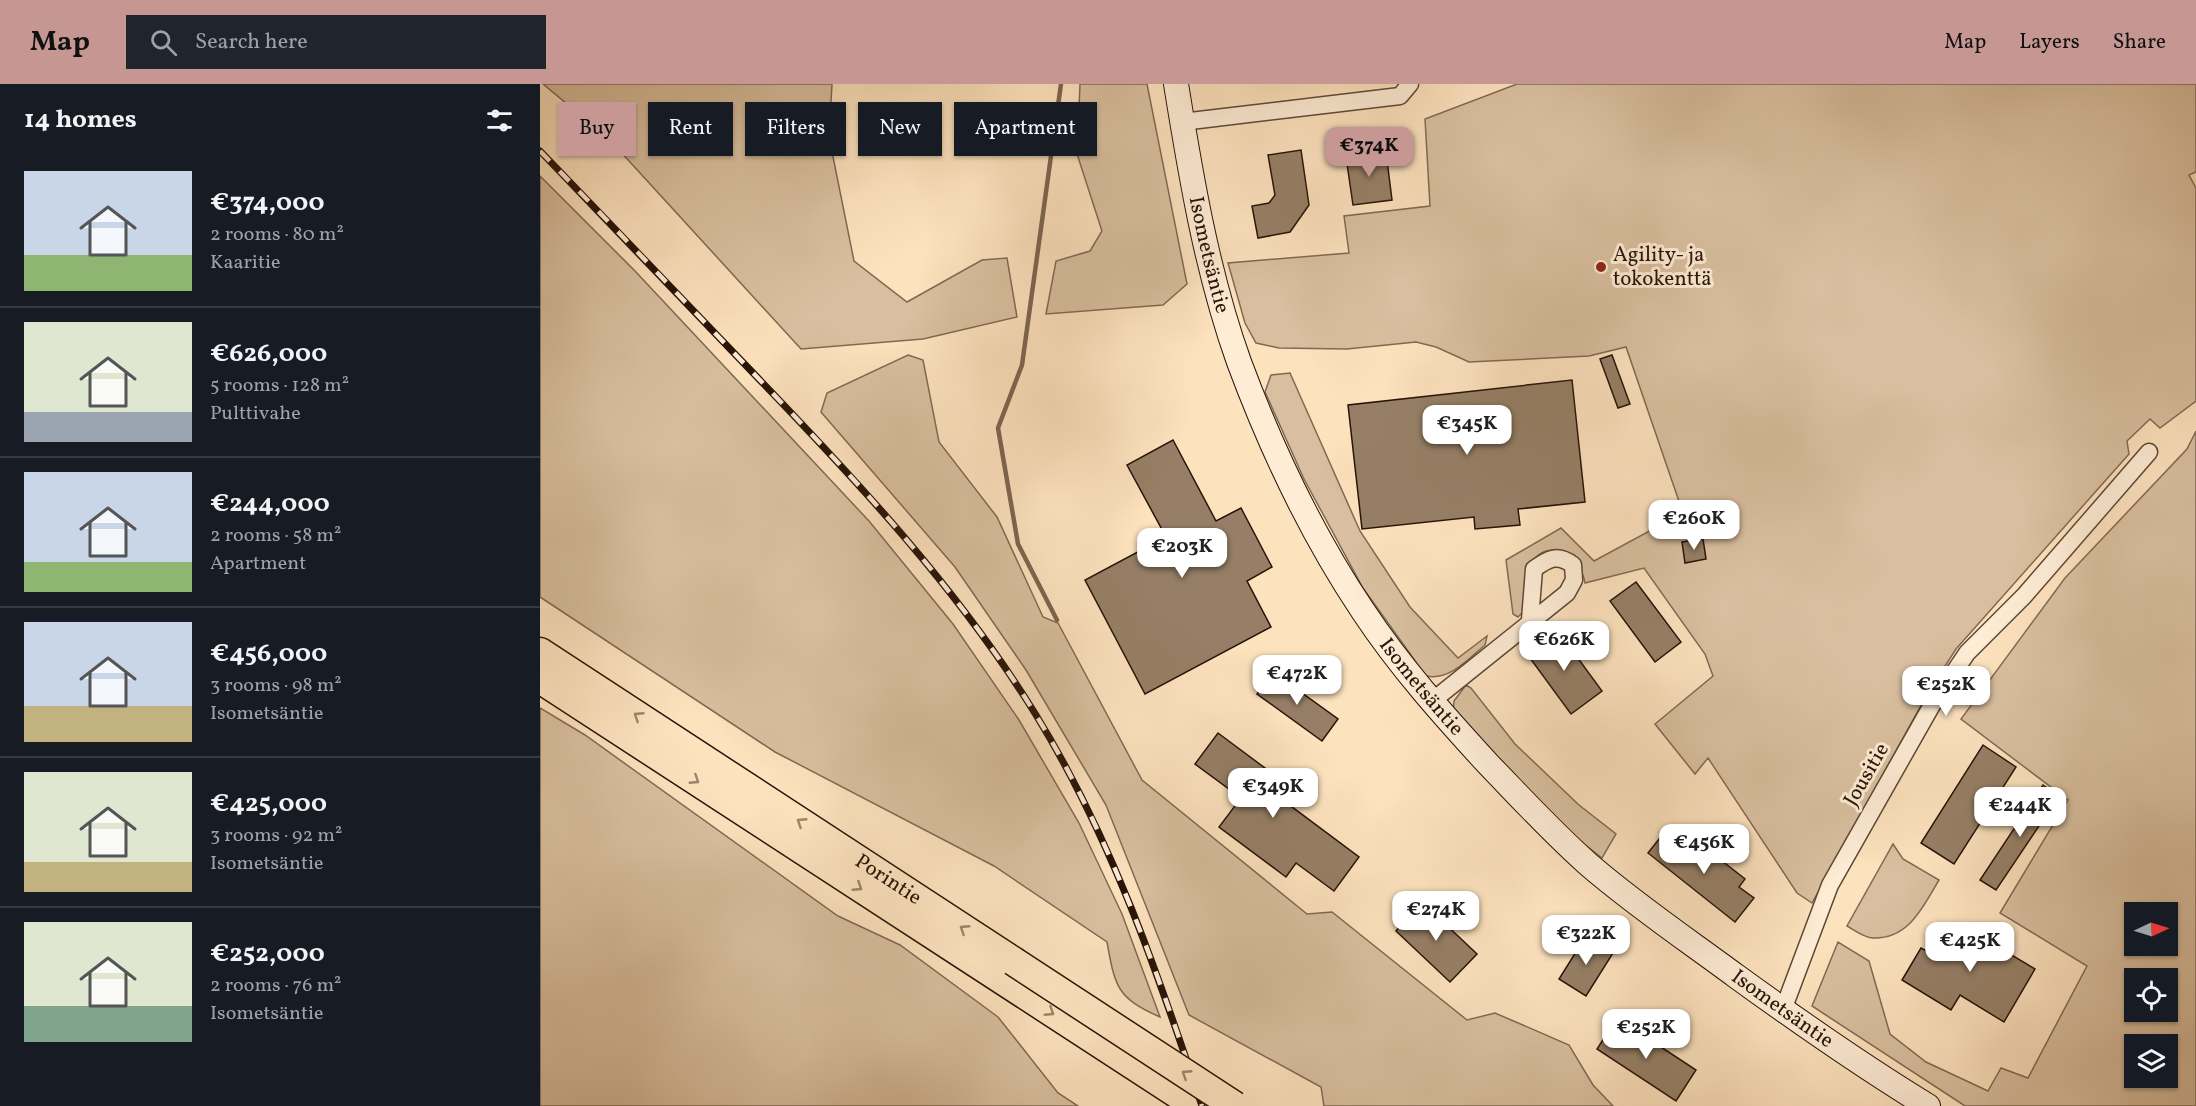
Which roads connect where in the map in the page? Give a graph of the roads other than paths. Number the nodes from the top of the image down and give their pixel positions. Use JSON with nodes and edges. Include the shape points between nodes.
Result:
{"nodes":[{"id":1,"x":1176,"y":84,"type":"edge"},
{"id":2,"x":1409,"y":86,"type":"edge"},
{"id":3,"x":1182,"y":122,"type":"junction"},
{"id":4,"x":2149,"y":452,"type":"dead end"},
{"id":5,"x":1530,"y":620,"type":"dead end"},
{"id":6,"x":540,"y":652,"type":"edge"},
{"id":7,"x":540,"y":679,"type":"edge"},
{"id":8,"x":1431,"y":702,"type":"junction"},
{"id":9,"x":1007,"y":970,"type":"junction"},
{"id":10,"x":1783,"y":1010,"type":"junction"},
{"id":11,"x":1196,"y":1106,"type":"edge"},
{"id":12,"x":1235,"y":1106,"type":"edge"},
{"id":13,"x":1928,"y":1106,"type":"edge"}],
"edges":[{"from":1,"to":3,"type":"main road","name":"Isometsäntie"},
{"from":2,"to":3,"type":"street","via":[[1400,96]]},
{"from":3,"to":8,"type":"main road","name":"Isometsäntie","via":[[1203,234],[1224,315],[1273,445],[1363,612]]},
{"from":4,"to":10,"type":"street","name":"Jousitie","via":[[2024,596],[1967,653],[1932,705],[1830,885]]},
{"from":5,"to":8,"type":"street","via":[[1515,637]]},
{"from":9,"to":6,"type":"highway","name":"Porintie","one_way":true},
{"from":7,"to":9,"type":"highway","name":"Porintie","one_way":true},
{"from":8,"to":10,"type":"main road","name":"Isometsäntie","via":[[1587,863]]},
{"from":9,"to":11,"type":"highway","name":"Porintie","one_way":true},
{"from":12,"to":9,"type":"highway","name":"Porintie","one_way":true,"bridge":true},
{"from":10,"to":13,"type":"main road","name":"Isometsäntie"}]}
